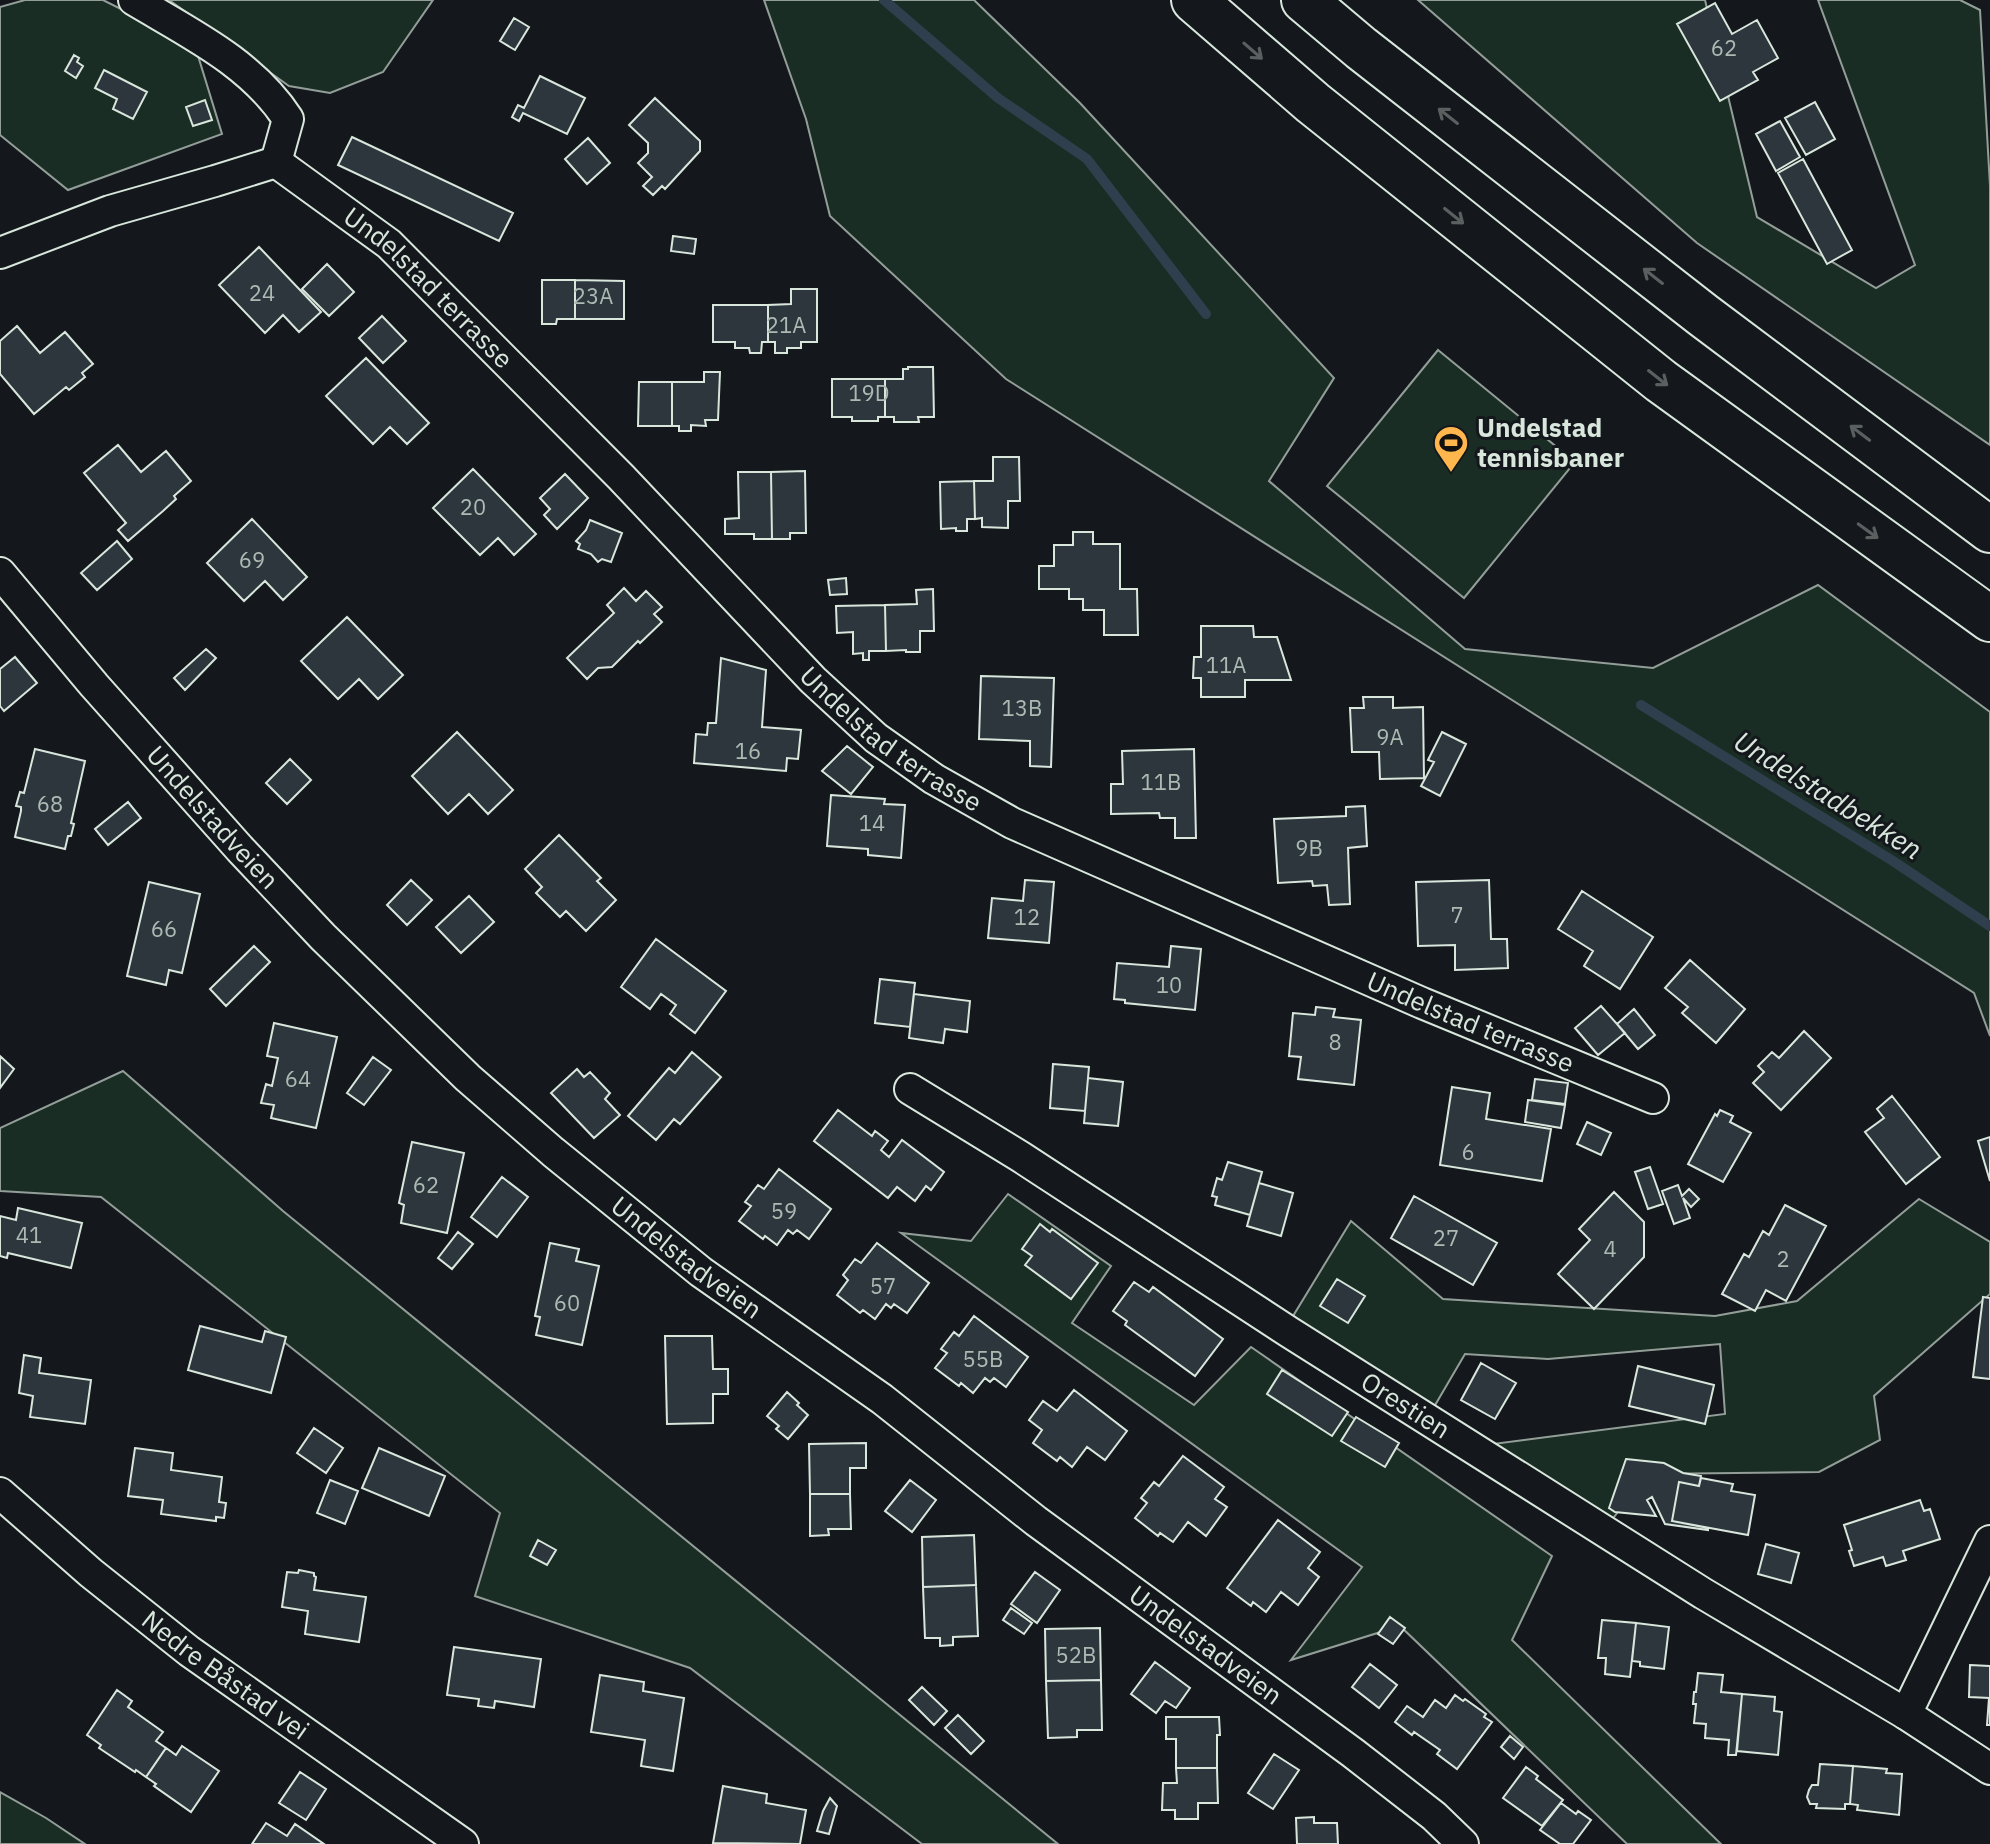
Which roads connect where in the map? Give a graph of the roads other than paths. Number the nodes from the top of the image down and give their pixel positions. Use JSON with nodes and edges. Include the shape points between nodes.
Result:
{"nodes":[{"id":1,"x":134,"y":0,"type":"edge"},
{"id":2,"x":1194,"y":0,"type":"edge"},
{"id":3,"x":1304,"y":0,"type":"edge"},
{"id":4,"x":276,"y":162,"type":"junction"},
{"id":5,"x":0,"y":253,"type":"edge"},
{"id":6,"x":1990,"y":530,"type":"edge"},
{"id":7,"x":0,"y":573,"type":"edge"},
{"id":8,"x":1990,"y":619,"type":"edge"},
{"id":9,"x":910,"y":1089,"type":"dead end"},
{"id":10,"x":1653,"y":1098,"type":"dead end"},
{"id":11,"x":0,"y":1493,"type":"edge"},
{"id":12,"x":1990,"y":1541,"type":"edge"},
{"id":13,"x":1906,"y":1714,"type":"junction"},
{"id":14,"x":1990,"y":1769,"type":"edge"},
{"id":15,"x":463,"y":1844,"type":"edge"},
{"id":16,"x":1463,"y":1844,"type":"edge"}],
"edges":[{"from":1,"to":4,"type":"street","via":[[211,46],[275,100],[288,119]]},
{"from":2,"to":8,"type":"highway","one_way":true,"via":[[1313,103],[1661,381]]},
{"from":6,"to":3,"type":"highway","one_way":true,"via":[[1703,315]]},
{"from":4,"to":5,"type":"street","via":[[110,211]]},
{"from":4,"to":10,"type":"street","name":"Undelstad terrasse","via":[[389,244],[813,680],[876,738],[934,779],[1053,842]]},
{"from":7,"to":16,"type":"street","name":"Undelstadveien","via":[[240,849],[468,1078],[701,1272],[882,1399],[1036,1521],[1353,1753]]},
{"from":9,"to":13,"type":"street","name":"Orestien","via":[[1704,1594]]},
{"from":11,"to":15,"type":"street","name":"Nedre Båstad vei","via":[[189,1651]]},
{"from":12,"to":13,"type":"street"},
{"from":13,"to":14,"type":"street","name":"Orestien"}]}
